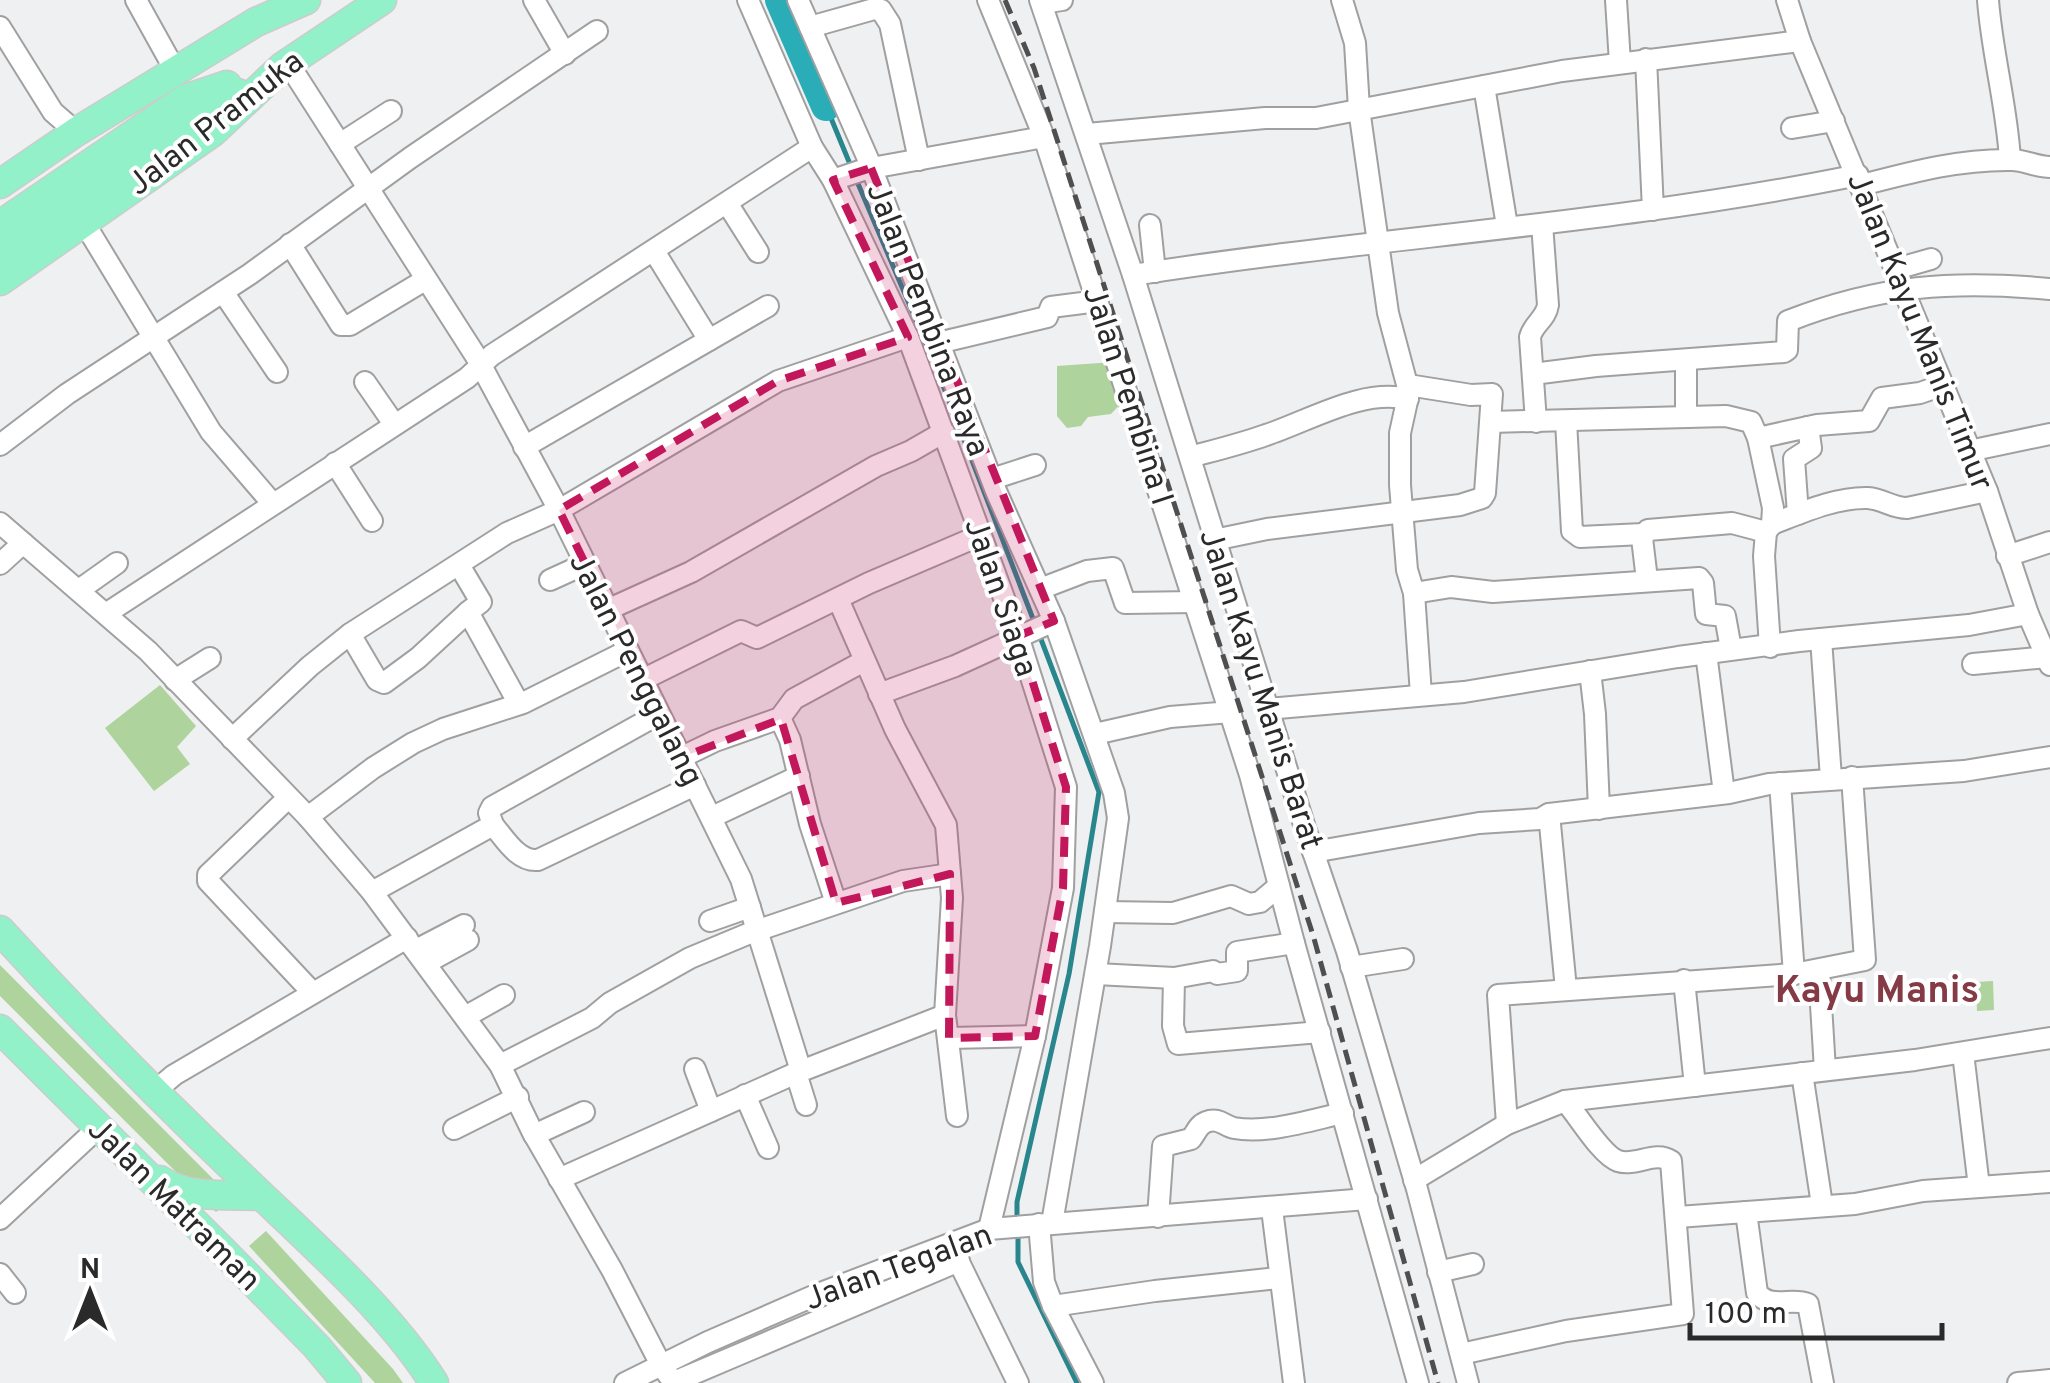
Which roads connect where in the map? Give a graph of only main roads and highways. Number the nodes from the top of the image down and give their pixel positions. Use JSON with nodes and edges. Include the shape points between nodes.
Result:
{"nodes":[{"id":1,"x":278,"y":0,"type":"edge"},
{"id":2,"x":306,"y":0,"type":"edge"},
{"id":3,"x":382,"y":0,"type":"edge"},
{"id":4,"x":256,"y":22,"type":"junction"},
{"id":5,"x":285,"y":65,"type":"junction"},
{"id":6,"x":83,"y":128,"type":"junction"},
{"id":7,"x":0,"y":163,"type":"edge"},
{"id":8,"x":0,"y":184,"type":"edge"},
{"id":9,"x":0,"y":203,"type":"edge"},
{"id":10,"x":0,"y":226,"type":"edge"},
{"id":11,"x":0,"y":255,"type":"edge"},
{"id":12,"x":0,"y":281,"type":"edge"},
{"id":13,"x":0,"y":930,"type":"edge"},
{"id":14,"x":0,"y":950,"type":"edge"},
{"id":15,"x":0,"y":1020,"type":"edge"},
{"id":16,"x":86,"y":1024,"type":"junction"},
{"id":17,"x":0,"y":1029,"type":"edge"},
{"id":18,"x":261,"y":1196,"type":"junction"},
{"id":19,"x":347,"y":1383,"type":"edge"},
{"id":20,"x":434,"y":1383,"type":"edge"}],
"edges":[{"from":1,"to":4,"type":"main road","name":"Jalan Pramuka"},
{"from":2,"to":4,"type":"main road","name":"Jalan Pramuka"},
{"from":3,"to":5,"type":"main road","name":"Jalan Pramuka"},
{"from":4,"to":6,"type":"main road","name":"Jalan Pramuka"},
{"from":5,"to":10,"type":"main road","via":[[186,99]]},
{"from":5,"to":11,"type":"main road","via":[[143,153]]},
{"from":5,"to":12,"type":"main road","name":"Jalan Pramuka","via":[[212,132]]},
{"from":6,"to":7,"type":"main road","via":[[44,139]]},
{"from":6,"to":8,"type":"main road"},
{"from":6,"to":9,"type":"main road","name":"Jalan Pramuka","via":[[79,142]]},
{"from":13,"to":16,"type":"main road","name":"Jalan Matraman"},
{"from":14,"to":16,"type":"main road","name":"Jalan Matraman"},
{"from":15,"to":18,"type":"main road","name":"Jalan Matraman","via":[[170,1187]]},
{"from":16,"to":18,"type":"main road","name":"Jalan Matraman"},
{"from":17,"to":19,"type":"main road","name":"Jalan Matraman"},
{"from":18,"to":20,"type":"main road","name":"Jalan Matraman","via":[[359,1294]]}]}
